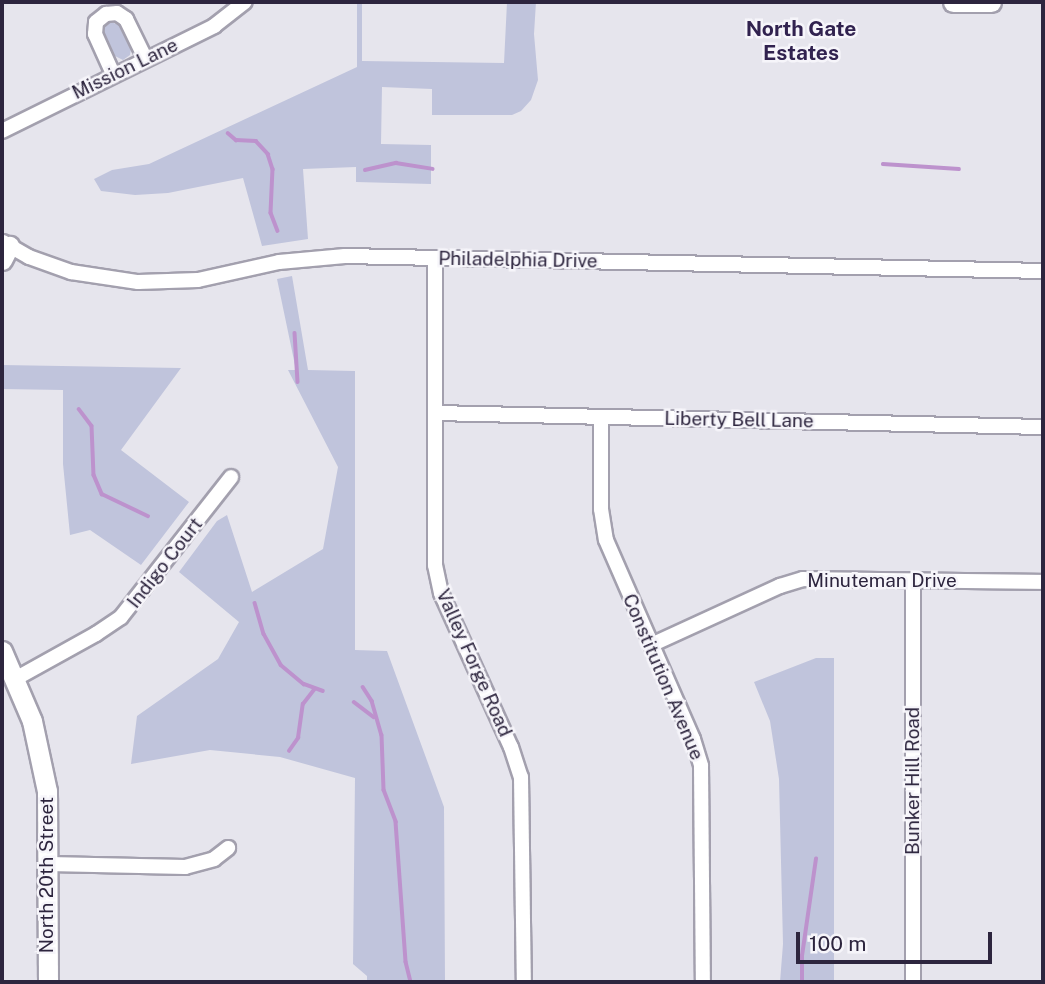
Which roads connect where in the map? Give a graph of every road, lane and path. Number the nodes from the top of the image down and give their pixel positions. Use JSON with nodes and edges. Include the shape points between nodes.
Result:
{"nodes":[{"id":1,"x":245,"y":2,"type":"edge"},
{"id":2,"x":953,"y":2,"type":"edge"},
{"id":3,"x":991,"y":2,"type":"edge"},
{"id":4,"x":145,"y":58,"type":"junction"},
{"id":5,"x":113,"y":74,"type":"junction"},
{"id":6,"x":2,"y":131,"type":"edge"},
{"id":7,"x":4,"y":249,"type":"edge"},
{"id":8,"x":435,"y":258,"type":"junction"},
{"id":9,"x":1043,"y":271,"type":"edge"},
{"id":10,"x":435,"y":413,"type":"junction"},
{"id":11,"x":601,"y":417,"type":"junction"},
{"id":12,"x":1043,"y":427,"type":"edge"},
{"id":13,"x":231,"y":477,"type":"dead end"},
{"id":14,"x":914,"y":580,"type":"junction"},
{"id":15,"x":1043,"y":582,"type":"edge"},
{"id":16,"x":651,"y":645,"type":"junction"},
{"id":17,"x":2,"y":650,"type":"edge"},
{"id":18,"x":15,"y":679,"type":"junction"},
{"id":19,"x":228,"y":848,"type":"dead end"},
{"id":20,"x":49,"y":864,"type":"junction"},
{"id":21,"x":48,"y":982,"type":"edge"},
{"id":22,"x":524,"y":982,"type":"edge"},
{"id":23,"x":703,"y":982,"type":"edge"},
{"id":24,"x":913,"y":982,"type":"edge"}],
"edges":[{"from":1,"to":4,"type":"street","name":"Mission Lane","via":[[220,22]]},
{"from":2,"to":3,"type":"street"},
{"from":4,"to":5,"type":"street","name":"Mission Lane"},
{"from":4,"to":5,"type":"street","via":[[126,19],[117,13],[106,14],[96,22],[95,34]]},
{"from":5,"to":6,"type":"street","name":"Mission Lane"},
{"from":7,"to":8,"type":"street","name":"Philadelphia Drive","via":[[71,272],[138,282],[198,280],[322,256]]},
{"from":8,"to":9,"type":"street","name":"Philadelphia Drive"},
{"from":8,"to":10,"type":"street","name":"Valley Forge Road"},
{"from":10,"to":11,"type":"street","name":"Liberty Bell Lane"},
{"from":10,"to":22,"type":"street","name":"Valley Forge Road","via":[[438,581],[511,747],[522,784]]},
{"from":11,"to":12,"type":"street","name":"Liberty Bell Lane"},
{"from":11,"to":16,"type":"street","name":"Constitution Avenue","via":[[603,530]]},
{"from":13,"to":18,"type":"street","name":"Indigo Court","via":[[121,617]]},
{"from":14,"to":15,"type":"street","name":"Minuteman Drive"},
{"from":14,"to":16,"type":"street","name":"Minuteman Drive","via":[[820,577],[794,581]]},
{"from":14,"to":24,"type":"street","name":"Bunker Hill Road"},
{"from":16,"to":23,"type":"street","name":"Constitution Avenue","via":[[701,766]]},
{"from":17,"to":18,"type":"street","name":"North 20th Street"},
{"from":18,"to":20,"type":"street","name":"North 20th Street","via":[[44,772]]},
{"from":19,"to":20,"type":"street","via":[[214,859],[184,867]]},
{"from":20,"to":21,"type":"street","name":"North 20th Street"}]}
